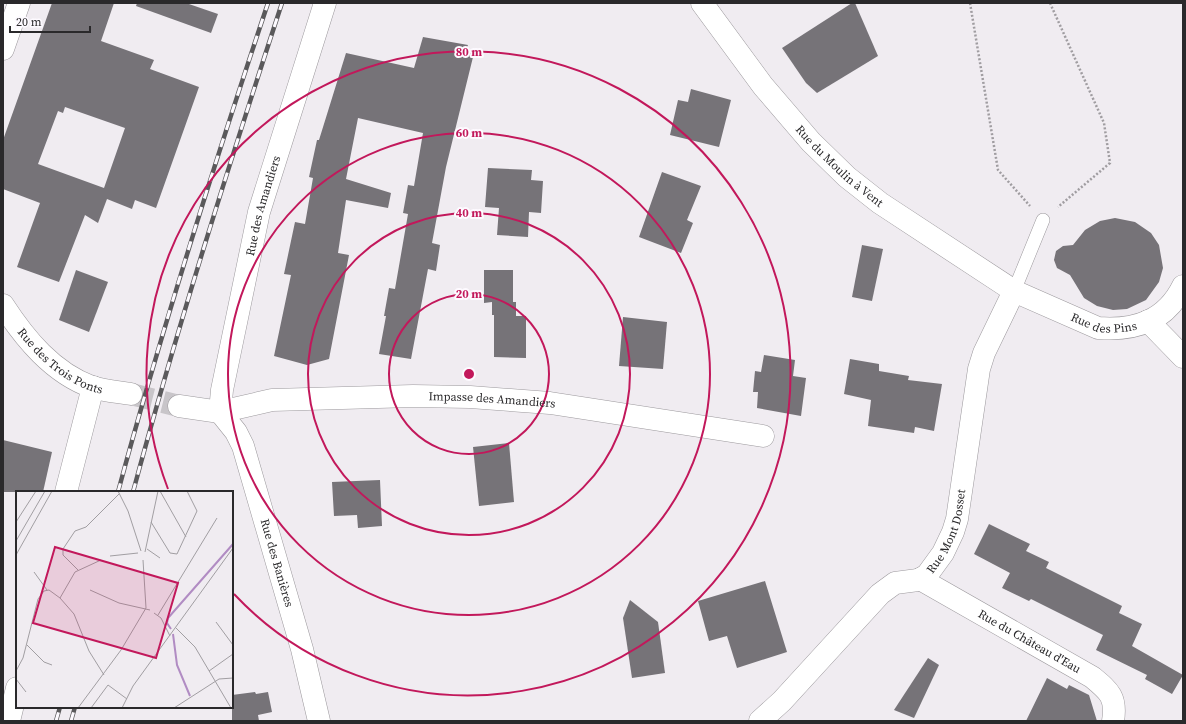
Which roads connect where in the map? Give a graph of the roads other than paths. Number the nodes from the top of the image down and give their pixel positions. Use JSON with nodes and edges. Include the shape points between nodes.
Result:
{"nodes":[{"id":1,"x":19,"y":3,"type":"edge"},
{"id":2,"x":325,"y":3,"type":"edge"},
{"id":3,"x":702,"y":3,"type":"edge"},
{"id":4,"x":3,"y":49,"type":"edge"},
{"id":5,"x":1044,"y":220,"type":"road end"},
{"id":6,"x":1183,"y":286,"type":"edge"},
{"id":7,"x":1014,"y":290,"type":"junction"},
{"id":8,"x":3,"y":305,"type":"edge"},
{"id":9,"x":1148,"y":321,"type":"junction"},
{"id":10,"x":1183,"y":357,"type":"edge"},
{"id":11,"x":93,"y":387,"type":"junction"},
{"id":12,"x":131,"y":394,"type":"tunnel mouth"},
{"id":13,"x":179,"y":406,"type":"tunnel mouth"},
{"id":14,"x":220,"y":412,"type":"junction"},
{"id":15,"x":763,"y":436,"type":"dead end"},
{"id":16,"x":66,"y":491,"type":"edge"},
{"id":17,"x":920,"y":579,"type":"junction"},
{"id":18,"x":16,"y":692,"type":"edge"},
{"id":19,"x":9,"y":721,"type":"edge"},
{"id":20,"x":319,"y":721,"type":"edge"},
{"id":21,"x":760,"y":721,"type":"edge"},
{"id":22,"x":1113,"y":721,"type":"edge"}],
"edges":[{"from":1,"to":4,"type":"street"},
{"from":2,"to":14,"type":"street","name":"Rue des Amandiers","via":[[259,212],[222,390]]},
{"from":3,"to":7,"type":"street","name":"Rue du Moulin à Vent","via":[[762,86],[811,142],[847,177],[880,203]]},
{"from":5,"to":7,"type":"lane"},
{"from":6,"to":9,"type":"street","name":"Rue des Pins","via":[[1173,303]]},
{"from":7,"to":9,"type":"street","name":"Rue des Pins","via":[[1098,328],[1131,328]]},
{"from":7,"to":17,"type":"street","name":"Rue Mont Dosset","via":[[979,369],[953,532],[943,553],[930,571]]},
{"from":8,"to":11,"type":"street","name":"Rue des Trois Ponts","via":[[18,327],[43,355],[73,378]]},
{"from":9,"to":10,"type":"street"},
{"from":11,"to":12,"type":"street","name":"Rue des Trois Ponts"},
{"from":11,"to":16,"type":"street"},
{"from":13,"to":14,"type":"street"},
{"from":14,"to":15,"type":"street","name":"Impasse des Amandiers","via":[[272,400],[470,397],[550,403]]},
{"from":14,"to":20,"type":"street","name":"Rue des Banières","via":[[236,432],[243,446],[302,649]]},
{"from":17,"to":21,"type":"street","name":"Rue Mont Dosset","via":[[895,583],[880,594],[782,701]]},
{"from":17,"to":22,"type":"street","name":"Rue du Château d'Eau","via":[[1092,677],[1109,691],[1114,700]]},
{"from":18,"to":19,"type":"street"}]}
